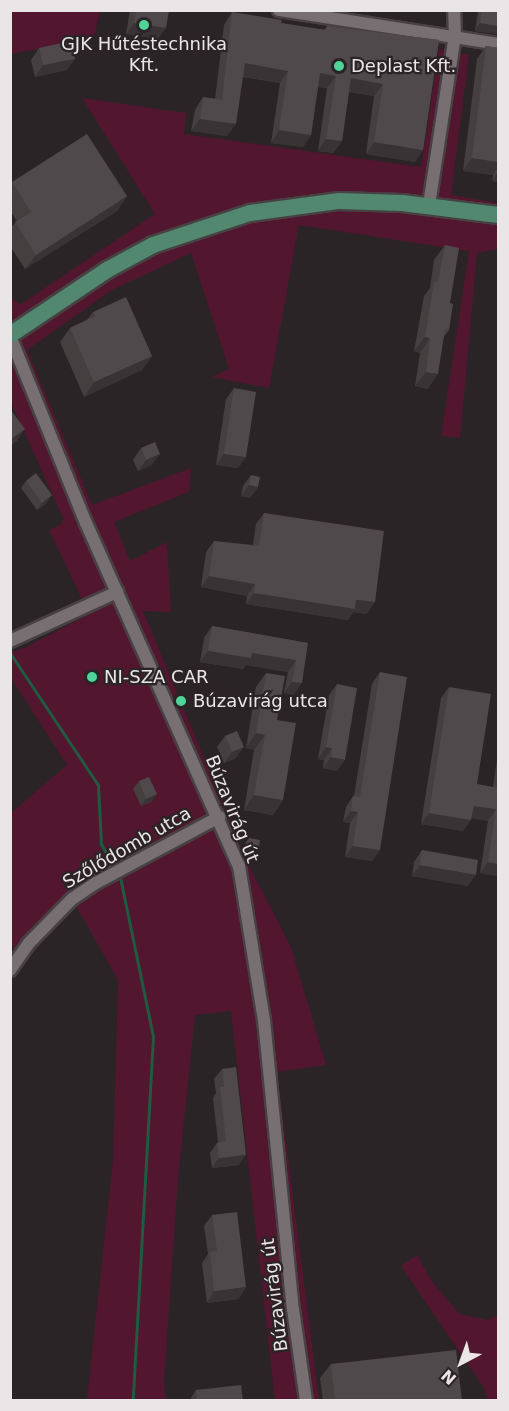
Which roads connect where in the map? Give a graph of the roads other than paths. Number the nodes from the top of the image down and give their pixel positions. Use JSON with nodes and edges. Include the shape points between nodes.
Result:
{"nodes":[{"id":1,"x":279,"y":10,"type":"edge"},
{"id":2,"x":454,"y":10,"type":"edge"},
{"id":3,"x":361,"y":16,"type":"edge"},
{"id":4,"x":455,"y":36,"type":"junction"},
{"id":5,"x":498,"y":44,"type":"edge"},
{"id":6,"x":429,"y":205,"type":"junction"},
{"id":7,"x":498,"y":215,"type":"edge"},
{"id":8,"x":10,"y":335,"type":"edge"},
{"id":9,"x":117,"y":592,"type":"junction"},
{"id":10,"x":10,"y":640,"type":"edge"},
{"id":11,"x":219,"y":817,"type":"junction"},
{"id":12,"x":10,"y":970,"type":"edge"},
{"id":13,"x":306,"y":1401,"type":"edge"}],
"edges":[{"from":1,"to":3,"type":"street"},
{"from":2,"to":4,"type":"street"},
{"from":3,"to":4,"type":"street"},
{"from":4,"to":5,"type":"street"},
{"from":4,"to":6,"type":"street"},
{"from":6,"to":7,"type":"main road"},
{"from":6,"to":8,"type":"main road","via":[[321,202],[249,213],[208,225],[132,255]]},
{"from":8,"to":9,"type":"street","name":"Búzavirág út"},
{"from":9,"to":10,"type":"street"},
{"from":9,"to":11,"type":"street","name":"Búzavirág út"},
{"from":11,"to":12,"type":"street","name":"Szőlődomb utca","via":[[72,899],[29,943]]},
{"from":11,"to":13,"type":"street","name":"Búzavirág út","via":[[239,866],[262,1010]]}]}
